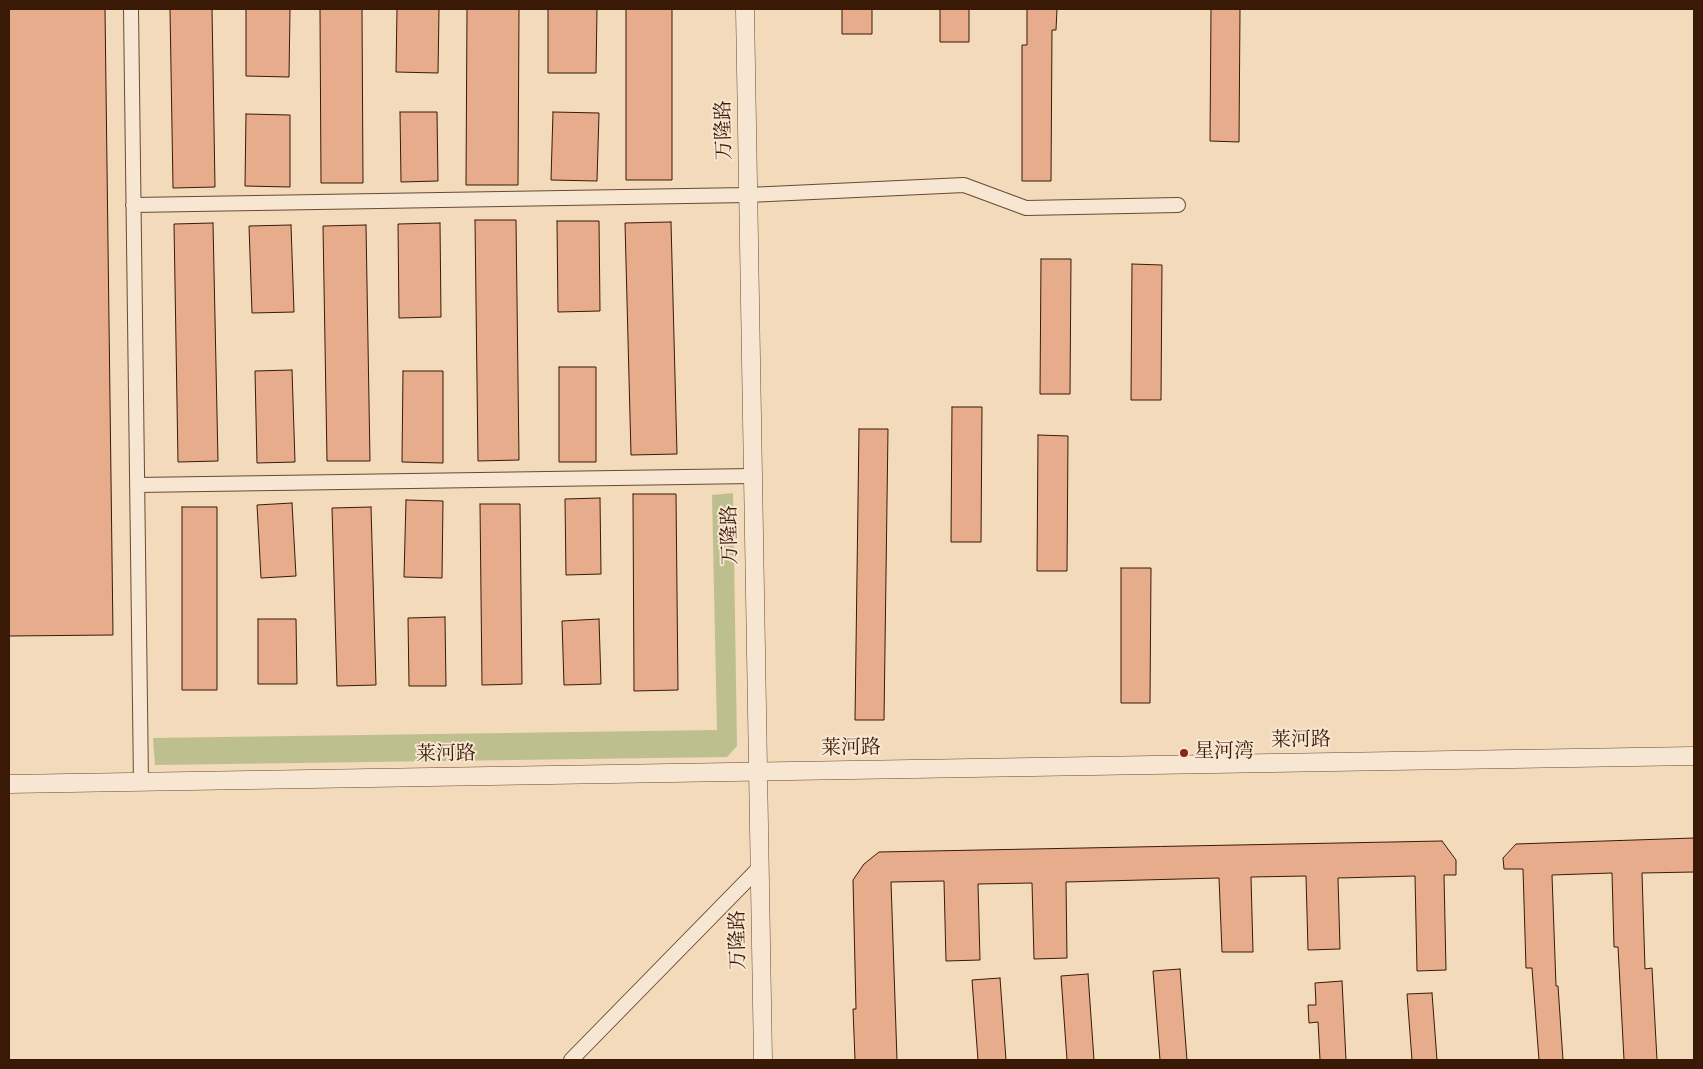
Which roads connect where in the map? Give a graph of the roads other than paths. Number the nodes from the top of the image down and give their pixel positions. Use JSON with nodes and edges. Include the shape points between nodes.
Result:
{"nodes":[{"id":1,"x":131,"y":9,"type":"edge"},
{"id":2,"x":745,"y":9,"type":"edge"},
{"id":3,"x":748,"y":195,"type":"junction"},
{"id":4,"x":133,"y":205,"type":"junction"},
{"id":5,"x":1178,"y":205,"type":"dead end"},
{"id":6,"x":753,"y":476,"type":"junction"},
{"id":7,"x":137,"y":485,"type":"junction"},
{"id":8,"x":1694,"y":756,"type":"edge"},
{"id":9,"x":758,"y":773,"type":"junction"},
{"id":10,"x":141,"y":782,"type":"junction"},
{"id":11,"x":9,"y":784,"type":"edge"},
{"id":12,"x":760,"y":867,"type":"junction"},
{"id":13,"x":572,"y":1060,"type":"edge"},
{"id":14,"x":763,"y":1060,"type":"edge"}],
"edges":[{"from":1,"to":4,"type":"street"},
{"from":2,"to":3,"type":"street","name":"万隆路"},
{"from":3,"to":4,"type":"street"},
{"from":3,"to":5,"type":"street","via":[[964,185],[1026,208]]},
{"from":3,"to":6,"type":"street","name":"万隆路"},
{"from":4,"to":7,"type":"street"},
{"from":6,"to":7,"type":"street"},
{"from":6,"to":9,"type":"street","name":"万隆路"},
{"from":7,"to":10,"type":"street"},
{"from":8,"to":9,"type":"street","name":"莱河路"},
{"from":9,"to":10,"type":"street","name":"莱河路"},
{"from":9,"to":12,"type":"street","name":"万隆路"},
{"from":10,"to":11,"type":"street","name":"莱河路"},
{"from":12,"to":13,"type":"street"},
{"from":12,"to":14,"type":"street","name":"万隆路"}]}
